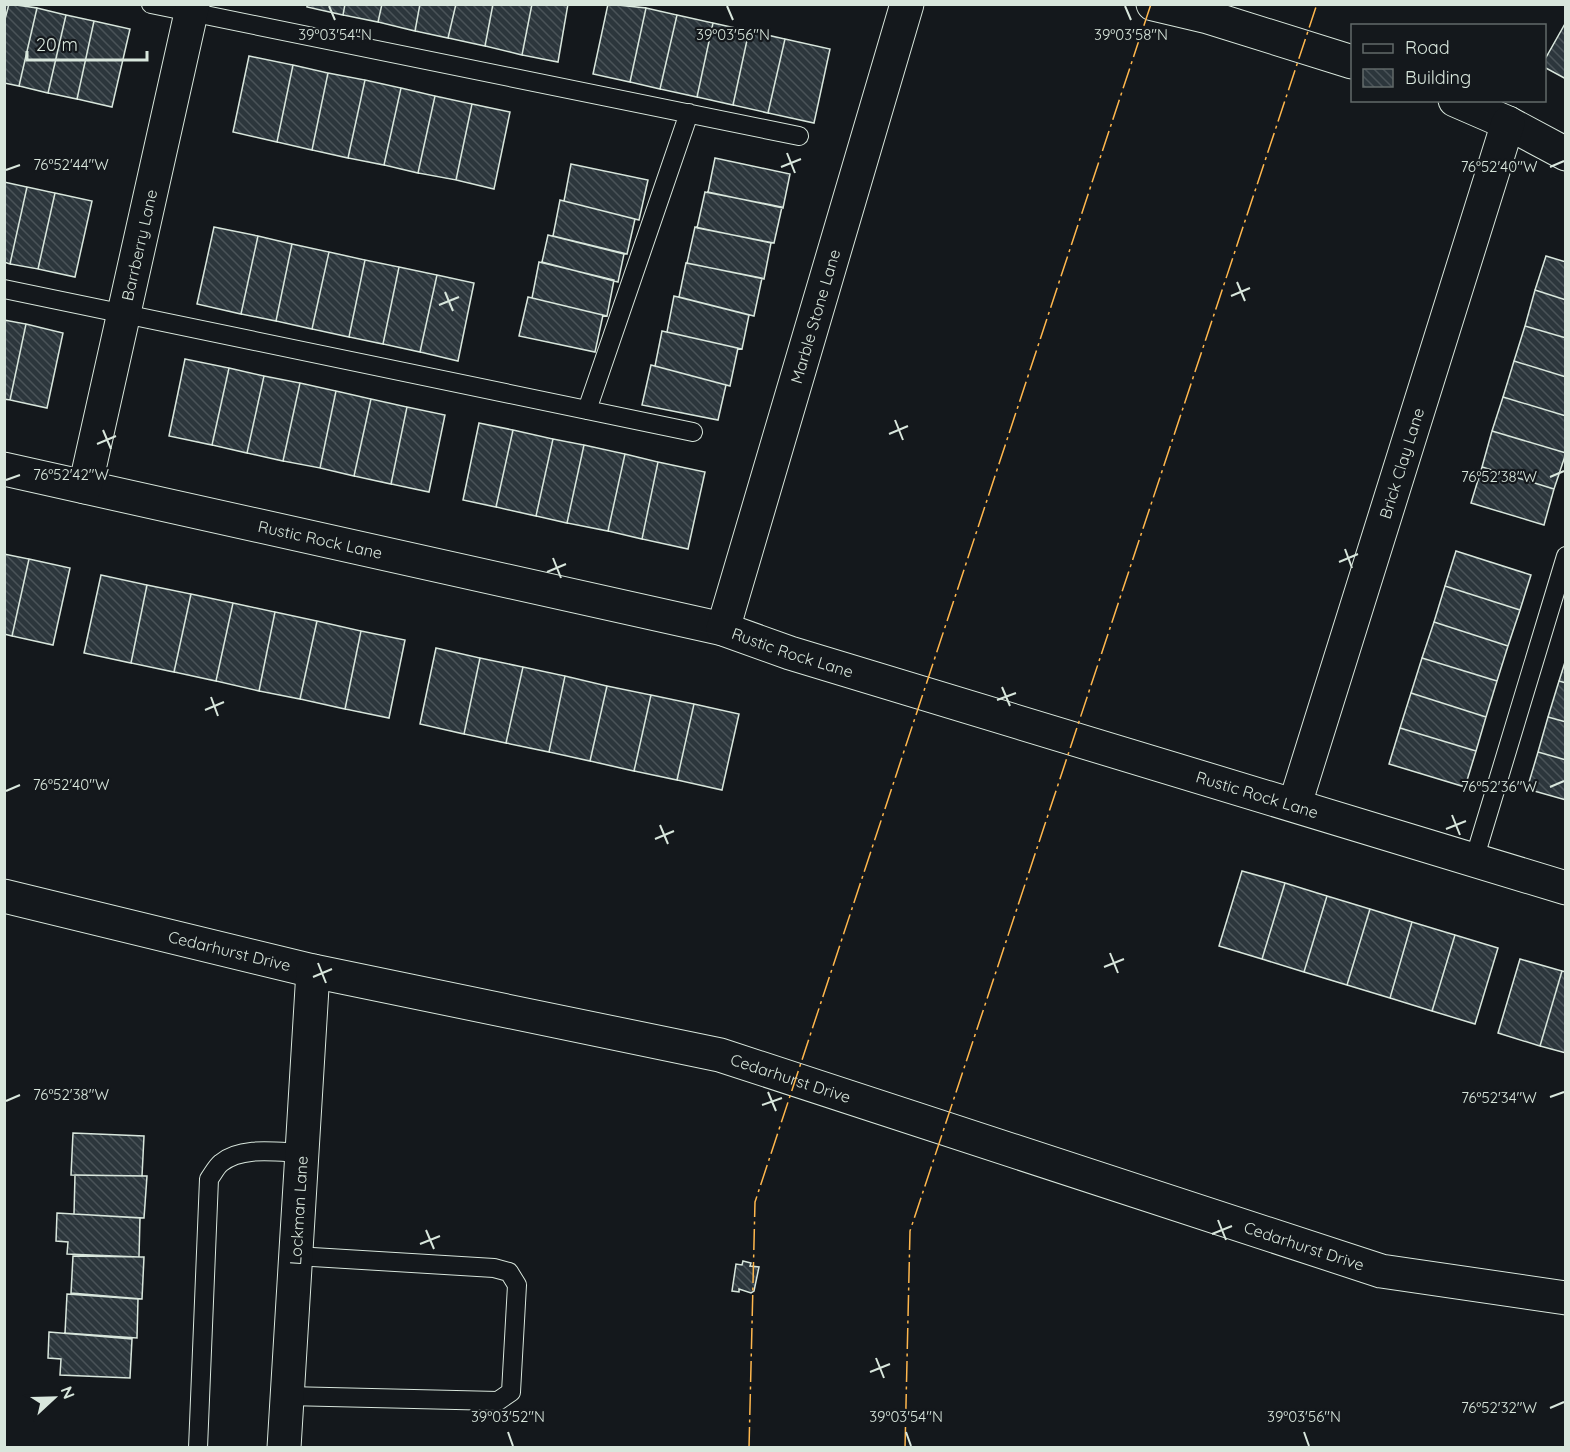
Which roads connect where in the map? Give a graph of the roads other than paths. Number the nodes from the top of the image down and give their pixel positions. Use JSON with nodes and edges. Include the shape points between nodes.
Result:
{"nodes":[{"id":1,"x":151,"y":4,"type":"edge"},
{"id":2,"x":907,"y":4,"type":"edge"},
{"id":3,"x":1153,"y":4,"type":"edge"},
{"id":4,"x":192,"y":8,"type":"edge"},
{"id":5,"x":1351,"y":61,"type":"edge"},
{"id":6,"x":1460,"y":102,"type":"edge"},
{"id":7,"x":689,"y":113,"type":"junction"},
{"id":8,"x":1508,"y":123,"type":"junction"},
{"id":9,"x":799,"y":136,"type":"dead end"},
{"id":10,"x":1566,"y":154,"type":"edge"},
{"id":11,"x":4,"y":289,"type":"edge"},
{"id":12,"x":124,"y":315,"type":"junction"},
{"id":13,"x":587,"y":410,"type":"junction"},
{"id":14,"x":693,"y":432,"type":"dead end"},
{"id":15,"x":4,"y":469,"type":"edge"},
{"id":16,"x":86,"y":487,"type":"junction"},
{"id":17,"x":1566,"y":556,"type":"edge"},
{"id":18,"x":723,"y":629,"type":"junction"},
{"id":19,"x":1295,"y":804,"type":"junction"},
{"id":20,"x":1474,"y":860,"type":"junction"},
{"id":21,"x":1566,"y":888,"type":"edge"},
{"id":22,"x":4,"y":896,"type":"edge"},
{"id":23,"x":313,"y":971,"type":"junction"},
{"id":24,"x":302,"y":1153,"type":"junction"},
{"id":25,"x":296,"y":1256,"type":"junction"},
{"id":26,"x":1566,"y":1298,"type":"edge"},
{"id":27,"x":287,"y":1396,"type":"junction"},
{"id":28,"x":198,"y":1448,"type":"edge"},
{"id":29,"x":284,"y":1448,"type":"edge"}],
"edges":[{"from":1,"to":4,"type":"lane"},
{"from":2,"to":18,"type":"street","name":"Marble Stone Lane"},
{"from":3,"to":5,"type":"street"},
{"from":4,"to":7,"type":"lane"},
{"from":4,"to":12,"type":"street","name":"Barrberry Lane"},
{"from":6,"to":8,"type":"street"},
{"from":7,"to":9,"type":"lane"},
{"from":7,"to":13,"type":"lane"},
{"from":8,"to":10,"type":"street"},
{"from":8,"to":19,"type":"street","name":"Brick Clay Lane"},
{"from":11,"to":12,"type":"lane"},
{"from":12,"to":13,"type":"lane"},
{"from":12,"to":16,"type":"street","name":"Barrberry Lane"},
{"from":13,"to":14,"type":"lane"},
{"from":15,"to":16,"type":"street","name":"Rustic Rock Lane"},
{"from":16,"to":18,"type":"street","name":"Rustic Rock Lane"},
{"from":17,"to":20,"type":"lane"},
{"from":18,"to":19,"type":"street","name":"Rustic Rock Lane","via":[[790,653]]},
{"from":19,"to":20,"type":"street","name":"Rustic Rock Lane"},
{"from":20,"to":21,"type":"street","name":"Rustic Rock Lane"},
{"from":22,"to":23,"type":"street","name":"Cedarhurst Drive"},
{"from":23,"to":24,"type":"street","name":"Lockman Lane"},
{"from":23,"to":26,"type":"street","name":"Cedarhurst Drive","via":[[720,1055],[1381,1271]]},
{"from":24,"to":25,"type":"street","name":"Lockman Lane"},
{"from":24,"to":28,"type":"lane","via":[[239,1155],[221,1163],[209,1179]]},
{"from":25,"to":27,"type":"street","name":"Lockman Lane"},
{"from":25,"to":27,"type":"lane","via":[[509,1272],[517,1285],[512,1380],[511,1392],[498,1401]]},
{"from":27,"to":29,"type":"street","name":"Lockman Lane"}]}
